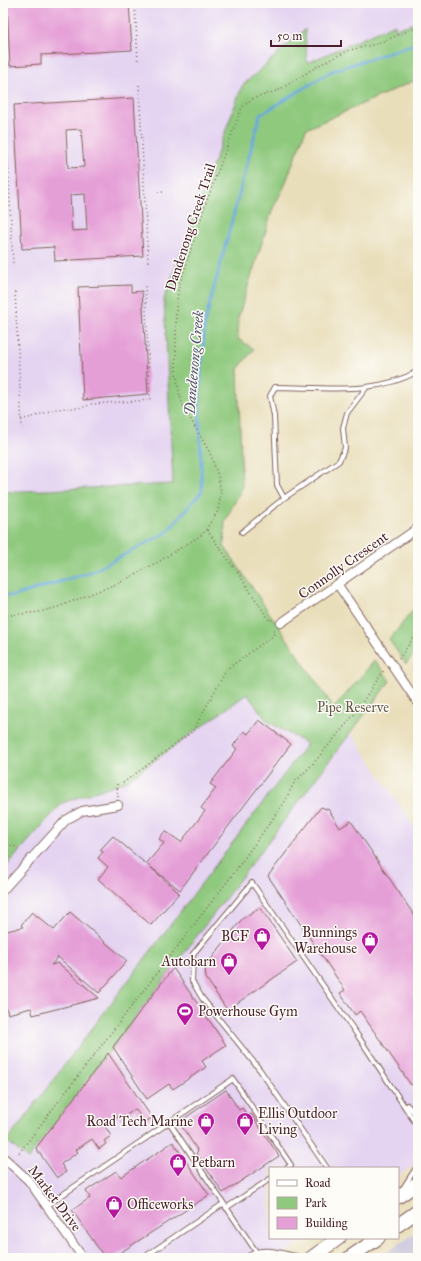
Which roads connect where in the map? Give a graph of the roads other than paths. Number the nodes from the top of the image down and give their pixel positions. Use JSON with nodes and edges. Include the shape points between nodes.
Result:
{"nodes":[{"id":1,"x":418,"y":371,"type":"edge"},
{"id":2,"x":366,"y":388,"type":"junction"},
{"id":3,"x":284,"y":498,"type":"junction"},
{"id":4,"x":418,"y":528,"type":"edge"},
{"id":5,"x":242,"y":532,"type":"dead end"},
{"id":6,"x":338,"y":585,"type":"junction"},
{"id":7,"x":278,"y":625,"type":"road end"},
{"id":8,"x":418,"y":703,"type":"edge"},
{"id":9,"x":118,"y":805,"type":"road end"},
{"id":10,"x":3,"y":890,"type":"edge"},
{"id":11,"x":401,"y":1100,"type":"junction"},
{"id":12,"x":418,"y":1117,"type":"edge"},
{"id":13,"x":169,"y":1122,"type":"junction"},
{"id":14,"x":418,"y":1127,"type":"edge"},
{"id":15,"x":3,"y":1157,"type":"edge"},
{"id":16,"x":418,"y":1165,"type":"edge"},
{"id":17,"x":288,"y":1167,"type":"edge"},
{"id":18,"x":326,"y":1167,"type":"edge"},
{"id":19,"x":269,"y":1180,"type":"edge"},
{"id":20,"x":418,"y":1183,"type":"edge"},
{"id":21,"x":399,"y":1194,"type":"edge"},
{"id":22,"x":399,"y":1195,"type":"edge"},
{"id":23,"x":223,"y":1204,"type":"junction"},
{"id":24,"x":46,"y":1206,"type":"junction"},
{"id":25,"x":226,"y":1208,"type":"junction"},
{"id":26,"x":418,"y":1211,"type":"edge"},
{"id":27,"x":399,"y":1223,"type":"edge"},
{"id":28,"x":329,"y":1239,"type":"edge"},
{"id":29,"x":339,"y":1239,"type":"edge"},
{"id":30,"x":377,"y":1239,"type":"edge"},
{"id":31,"x":257,"y":1254,"type":"junction"},
{"id":32,"x":83,"y":1258,"type":"edge"},
{"id":33,"x":143,"y":1258,"type":"edge"},
{"id":34,"x":248,"y":1258,"type":"edge"},
{"id":35,"x":296,"y":1258,"type":"edge"},
{"id":36,"x":311,"y":1258,"type":"edge"},
{"id":37,"x":349,"y":1258,"type":"edge"}],
"edges":[{"from":1,"to":2,"type":"lane","via":[[386,385]]},
{"from":2,"to":3,"type":"lane","via":[[347,413],[343,428],[345,448],[339,461]]},
{"from":2,"to":3,"type":"lane","via":[[274,387],[270,396],[274,416],[277,485]]},
{"from":3,"to":5,"type":"lane"},
{"from":4,"to":6,"type":"street","name":"Connolly Crescent"},
{"from":6,"to":7,"type":"street","name":"Connolly Crescent"},
{"from":6,"to":8,"type":"street"},
{"from":9,"to":10,"type":"street","via":[[95,807],[73,815],[60,825]]},
{"from":11,"to":12,"type":"lane"},
{"from":11,"to":14,"type":"lane"},
{"from":11,"to":18,"type":"lane","via":[[252,883],[194,954],[192,980],[202,998],[260,1070]]},
{"from":13,"to":17,"type":"lane","via":[[233,1079],[291,1165]]},
{"from":13,"to":23,"type":"lane"},
{"from":13,"to":24,"type":"lane"},
{"from":15,"to":24,"type":"street","name":"Market Drive","via":[[22,1173]]},
{"from":16,"to":21,"type":"lane"},
{"from":19,"to":25,"type":"lane"},
{"from":20,"to":22,"type":"main road"},
{"from":23,"to":25,"type":"lane"},
{"from":23,"to":33,"type":"lane"},
{"from":24,"to":32,"type":"street","name":"Market Drive"},
{"from":25,"to":31,"type":"lane"},
{"from":26,"to":27,"type":"main road"},
{"from":28,"to":36,"type":"lane"},
{"from":29,"to":36,"type":"main road"},
{"from":30,"to":37,"type":"main road"},
{"from":31,"to":34,"type":"street"},
{"from":31,"to":35,"type":"street","via":[[266,1252]]}]}
